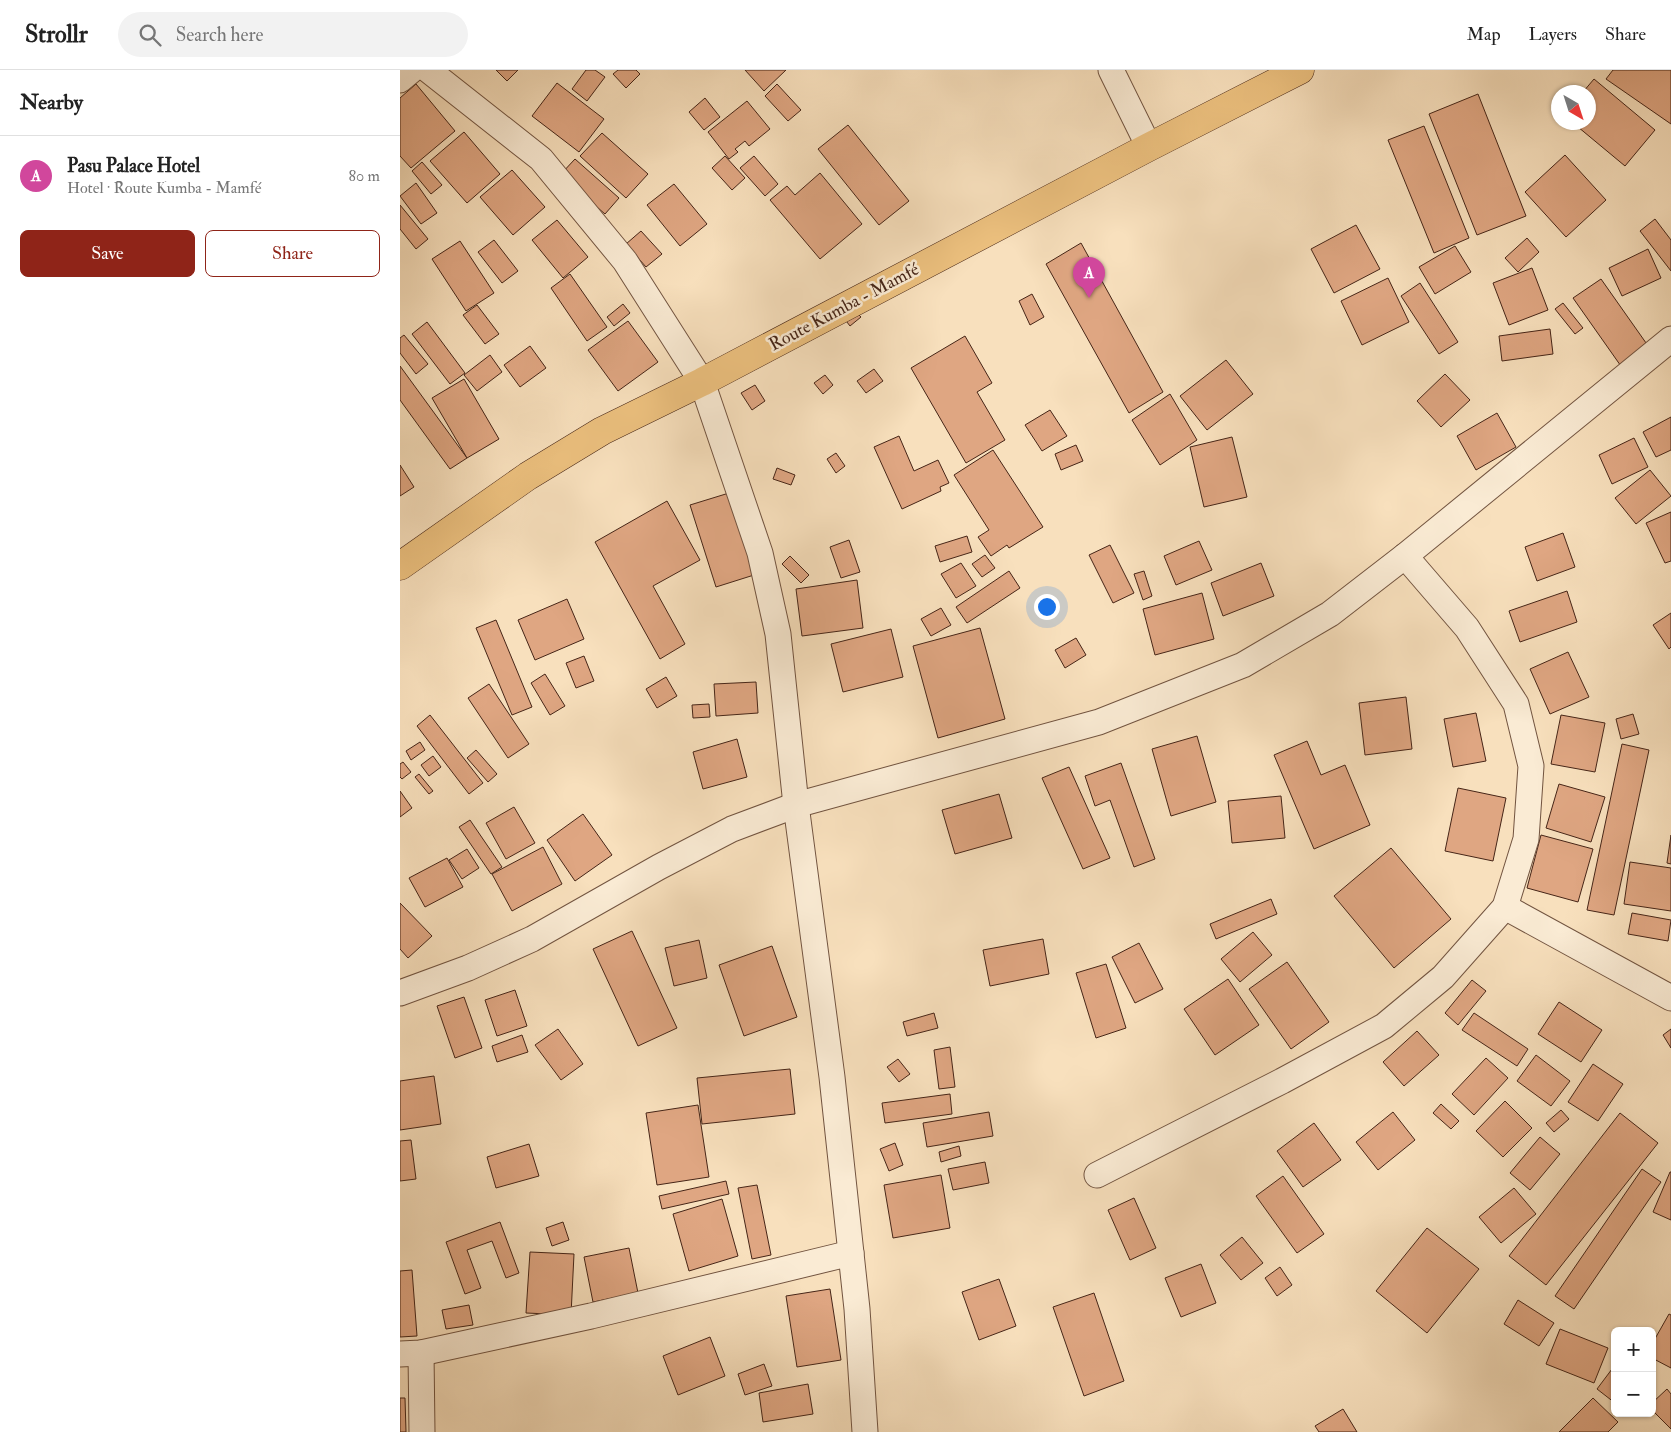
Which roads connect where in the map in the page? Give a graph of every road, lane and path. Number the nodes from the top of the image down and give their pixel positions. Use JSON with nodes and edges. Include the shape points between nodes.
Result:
{"nodes":[{"id":1,"x":412,"y":70,"type":"edge"},
{"id":2,"x":428,"y":70,"type":"edge"},
{"id":3,"x":1111,"y":70,"type":"edge"},
{"id":4,"x":1300,"y":70,"type":"edge"},
{"id":5,"x":400,"y":80,"type":"edge"},
{"id":6,"x":1149,"y":147,"type":"junction"},
{"id":7,"x":1671,"y":339,"type":"edge"},
{"id":8,"x":702,"y":382,"type":"junction"},
{"id":9,"x":1405,"y":556,"type":"junction"},
{"id":10,"x":400,"y":566,"type":"edge"},
{"id":11,"x":796,"y":805,"type":"junction"},
{"id":12,"x":1505,"y":907,"type":"junction"},
{"id":13,"x":400,"y":993,"type":"edge"},
{"id":14,"x":1671,"y":998,"type":"edge"},
{"id":15,"x":1097,"y":1175,"type":"dead end"},
{"id":16,"x":851,"y":1253,"type":"junction"},
{"id":17,"x":410,"y":1354,"type":"edge"},
{"id":18,"x":422,"y":1432,"type":"edge"},
{"id":19,"x":865,"y":1432,"type":"edge"}],
"edges":[{"from":1,"to":5,"type":"street"},
{"from":2,"to":8,"type":"street","via":[[541,159],[625,261]]},
{"from":3,"to":6,"type":"street"},
{"from":4,"to":6,"type":"highway","name":"Route Kumba - Mamfé"},
{"from":6,"to":8,"type":"highway","name":"Route Kumba - Mamfé"},
{"from":7,"to":9,"type":"street"},
{"from":8,"to":10,"type":"highway","name":"Route Kumba - Mamfé","via":[[594,436],[528,476]]},
{"from":8,"to":11,"type":"street","via":[[760,553],[778,634]]},
{"from":9,"to":11,"type":"street","via":[[1330,614],[1243,665],[1099,722]]},
{"from":9,"to":12,"type":"street","via":[[1467,628],[1516,704],[1531,766],[1526,839]]},
{"from":11,"to":13,"type":"street","via":[[732,829],[532,940]]},
{"from":11,"to":16,"type":"street","via":[[832,1077]]},
{"from":12,"to":14,"type":"street"},
{"from":12,"to":15,"type":"street","via":[[1443,977],[1384,1026]]},
{"from":16,"to":17,"type":"street","via":[[591,1316]]},
{"from":16,"to":19,"type":"street"},
{"from":17,"to":18,"type":"street"}]}
